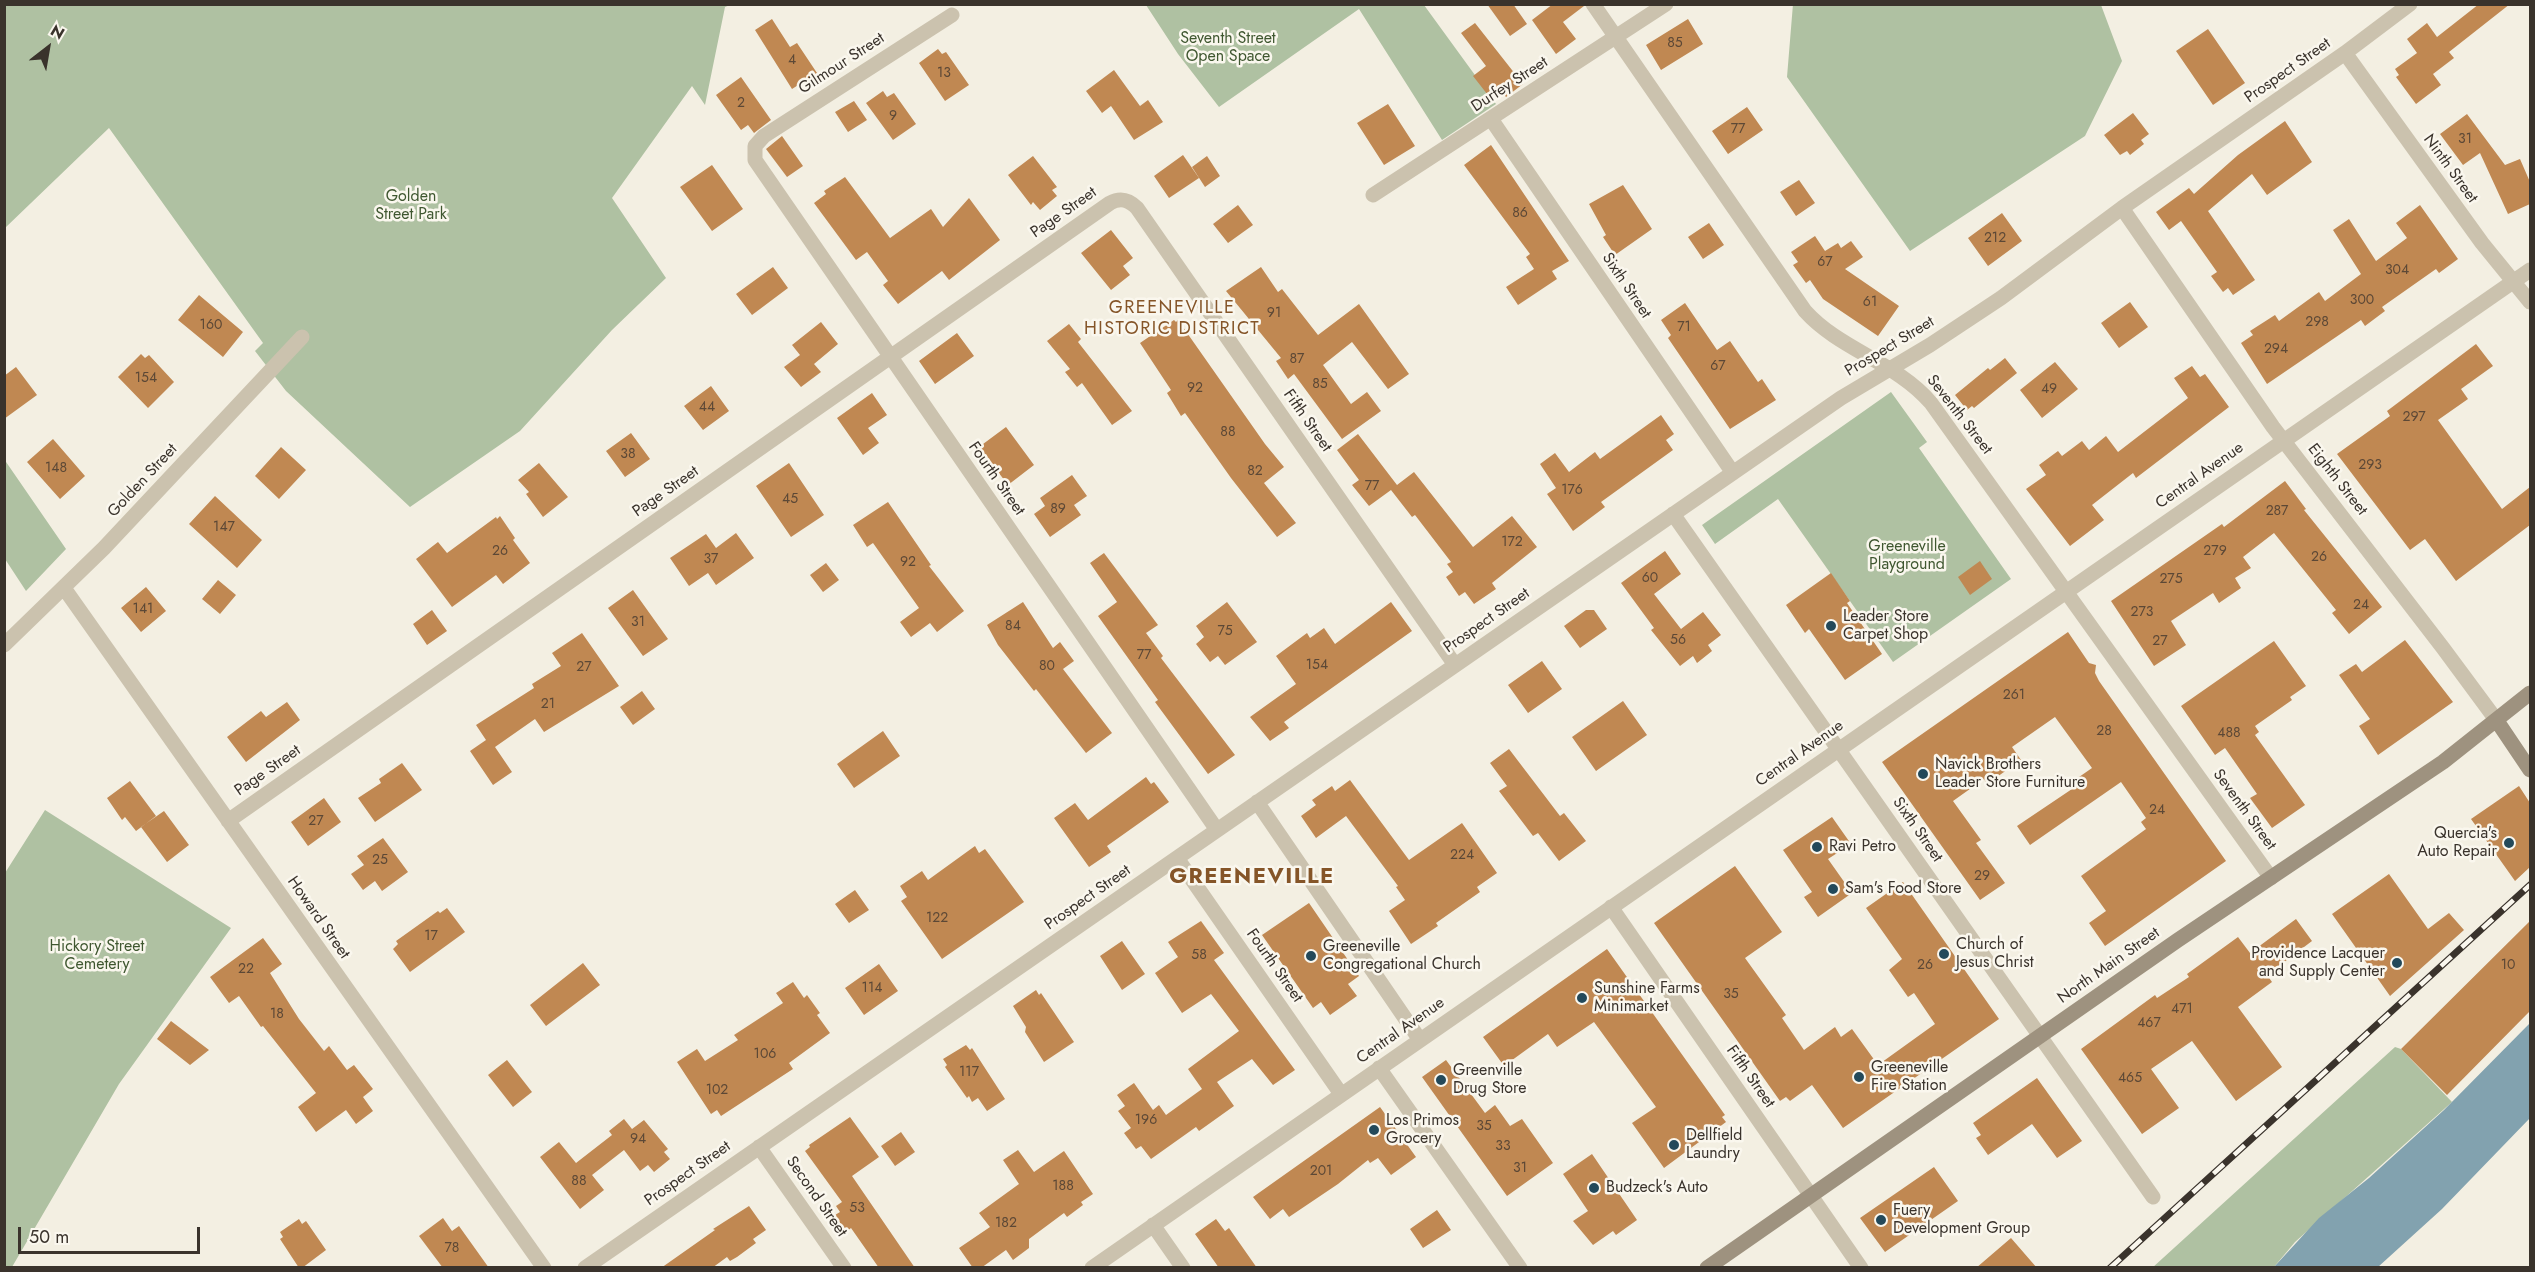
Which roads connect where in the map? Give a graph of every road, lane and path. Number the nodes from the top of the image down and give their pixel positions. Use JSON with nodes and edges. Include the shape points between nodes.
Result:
{"nodes":[{"id":1,"x":1593,"y":4,"type":"edge"},
{"id":2,"x":1666,"y":4,"type":"edge"},
{"id":3,"x":2410,"y":4,"type":"edge"},
{"id":4,"x":951,"y":15,"type":"dead end"},
{"id":5,"x":1616,"y":37,"type":"junction"},
{"id":6,"x":2345,"y":53,"type":"junction"},
{"id":7,"x":1491,"y":119,"type":"junction"},
{"id":8,"x":755,"y":146,"type":"joint"},
{"id":9,"x":1373,"y":195,"type":"dead end"},
{"id":10,"x":1127,"y":200,"type":"joint"},
{"id":11,"x":2122,"y":208,"type":"junction"},
{"id":12,"x":2530,"y":270,"type":"edge"},
{"id":13,"x":2514,"y":282,"type":"junction"},
{"id":14,"x":2530,"y":302,"type":"edge"},
{"id":15,"x":302,"y":337,"type":"dead end"},
{"id":16,"x":890,"y":357,"type":"junction"},
{"id":17,"x":1891,"y":368,"type":"junction"},
{"id":18,"x":2283,"y":440,"type":"junction"},
{"id":19,"x":1733,"y":473,"type":"junction"},
{"id":20,"x":1673,"y":514,"type":"junction"},
{"id":21,"x":64,"y":588,"type":"junction"},
{"id":22,"x":2066,"y":591,"type":"junction"},
{"id":23,"x":4,"y":645,"type":"edge"},
{"id":24,"x":1455,"y":665,"type":"junction"},
{"id":25,"x":2530,"y":693,"type":"edge"},
{"id":26,"x":2497,"y":722,"type":"junction"},
{"id":27,"x":1838,"y":749,"type":"junction"},
{"id":28,"x":2530,"y":770,"type":"edge"},
{"id":29,"x":1257,"y":802,"type":"junction"},
{"id":30,"x":228,"y":821,"type":"junction"},
{"id":31,"x":1217,"y":830,"type":"junction"},
{"id":32,"x":1177,"y":858,"type":"junction"},
{"id":33,"x":2271,"y":878,"type":"junction"},
{"id":34,"x":1611,"y":907,"type":"junction"},
{"id":35,"x":2040,"y":1036,"type":"junction"},
{"id":36,"x":1420,"y":1040,"type":"junction"},
{"id":37,"x":1378,"y":1068,"type":"junction"},
{"id":38,"x":1341,"y":1094,"type":"junction"},
{"id":39,"x":759,"y":1147,"type":"junction"},
{"id":40,"x":1811,"y":1196,"type":"junction"},
{"id":41,"x":2153,"y":1197,"type":"dead end"},
{"id":42,"x":1153,"y":1225,"type":"junction"},
{"id":43,"x":543,"y":1268,"type":"edge"},
{"id":44,"x":585,"y":1268,"type":"edge"},
{"id":45,"x":844,"y":1268,"type":"edge"},
{"id":46,"x":1092,"y":1268,"type":"edge"},
{"id":47,"x":1183,"y":1268,"type":"edge"},
{"id":48,"x":1520,"y":1268,"type":"edge"},
{"id":49,"x":1707,"y":1268,"type":"edge"},
{"id":50,"x":1861,"y":1268,"type":"edge"}],
"edges":[{"from":1,"to":5,"type":"street","name":"Seventh Street"},
{"from":2,"to":5,"type":"street","name":"Durfey Street"},
{"from":3,"to":6,"type":"street","name":"Prospect Street"},
{"from":4,"to":8,"type":"street","name":"Gilmour Street","via":[[764,136]]},
{"from":5,"to":7,"type":"street","name":"Durfey Street"},
{"from":5,"to":17,"type":"street","name":"Seventh Street","via":[[1805,311],[1832,334]]},
{"from":6,"to":11,"type":"street","name":"Prospect Street"},
{"from":6,"to":13,"type":"street","name":"Ninth Street"},
{"from":7,"to":9,"type":"street","name":"Durfey Street"},
{"from":7,"to":19,"type":"street","name":"Sixth Street"},
{"from":8,"to":16,"type":"street","name":"Fourth Street","via":[[758,167]]},
{"from":10,"to":16,"type":"street","name":"Page Street","via":[[1110,203]]},
{"from":10,"to":24,"type":"street","name":"Fifth Street","via":[[1137,208]]},
{"from":11,"to":17,"type":"street","name":"Prospect Street","via":[[2001,298]]},
{"from":11,"to":18,"type":"street","name":"Eighth Street"},
{"from":12,"to":13,"type":"street","name":"Central Avenue"},
{"from":13,"to":14,"type":"street","name":"Ninth Street"},
{"from":13,"to":18,"type":"street","name":"Central Avenue"},
{"from":15,"to":21,"type":"street","name":"Golden Street"},
{"from":16,"to":30,"type":"street","name":"Page Street"},
{"from":16,"to":31,"type":"street","name":"Fourth Street"},
{"from":17,"to":19,"type":"street","name":"Prospect Street"},
{"from":17,"to":22,"type":"street","name":"Seventh Street","via":[[1931,403]]},
{"from":18,"to":22,"type":"street","name":"Central Avenue"},
{"from":18,"to":26,"type":"street","name":"Eighth Street"},
{"from":19,"to":20,"type":"street","name":"Prospect Street"},
{"from":20,"to":24,"type":"street","name":"Prospect Street"},
{"from":20,"to":27,"type":"street","name":"Sixth Street"},
{"from":21,"to":23,"type":"street","name":"Golden Street"},
{"from":21,"to":30,"type":"street","name":"Howard Street"},
{"from":22,"to":27,"type":"street","name":"Central Avenue"},
{"from":22,"to":33,"type":"street","name":"Seventh Street"},
{"from":24,"to":29,"type":"street","name":"Prospect Street"},
{"from":25,"to":26,"type":"main road","name":"North Main Street"},
{"from":26,"to":28,"type":"main road","name":"Eighth Street"},
{"from":26,"to":33,"type":"main road","name":"North Main Street"},
{"from":27,"to":34,"type":"street","name":"Central Avenue"},
{"from":27,"to":35,"type":"street","name":"Sixth Street"},
{"from":29,"to":31,"type":"street","name":"Prospect Street"},
{"from":29,"to":36,"type":"street"},
{"from":30,"to":43,"type":"street","name":"Howard Street"},
{"from":31,"to":32,"type":"street","name":"Prospect Street"},
{"from":32,"to":38,"type":"street","name":"Fourth Street"},
{"from":32,"to":39,"type":"street","name":"Prospect Street"},
{"from":33,"to":35,"type":"main road","name":"North Main Street"},
{"from":34,"to":36,"type":"street","name":"Central Avenue"},
{"from":34,"to":40,"type":"street","name":"Fifth Street"},
{"from":35,"to":40,"type":"main road","name":"North Main Street"},
{"from":35,"to":41,"type":"street","name":"Sixth Street"},
{"from":36,"to":37,"type":"street","name":"Central Avenue"},
{"from":37,"to":38,"type":"street","name":"Central Avenue"},
{"from":37,"to":48,"type":"street"},
{"from":38,"to":42,"type":"street","name":"Central Avenue"},
{"from":39,"to":44,"type":"street","name":"Prospect Street"},
{"from":39,"to":45,"type":"street","name":"Second Street"},
{"from":40,"to":49,"type":"main road","name":"North Main Street"},
{"from":40,"to":50,"type":"street","name":"Fifth Street"},
{"from":42,"to":46,"type":"street","name":"Central Avenue"},
{"from":42,"to":47,"type":"street"}]}
